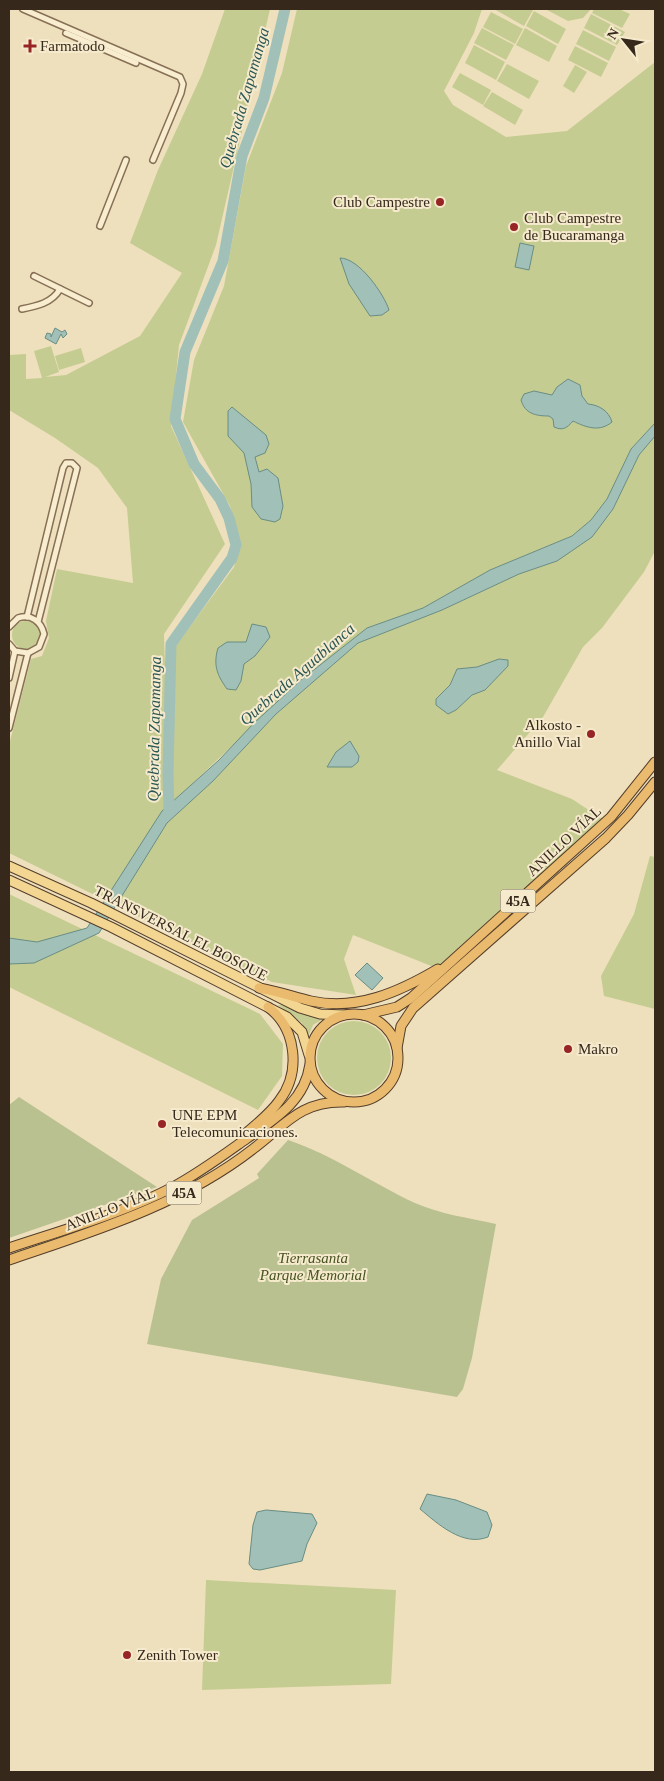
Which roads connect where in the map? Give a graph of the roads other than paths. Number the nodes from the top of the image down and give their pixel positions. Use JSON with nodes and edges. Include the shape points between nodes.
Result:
{"nodes":[{"id":1,"x":23,"y":9,"type":"edge"},
{"id":2,"x":66,"y":33,"type":"dead end"},
{"id":3,"x":136,"y":63,"type":"junction"},
{"id":4,"x":126,"y":160,"type":"dead end"},
{"id":5,"x":154,"y":160,"type":"dead end"},
{"id":6,"x":100,"y":226,"type":"dead end"},
{"id":7,"x":34,"y":276,"type":"dead end"},
{"id":8,"x":60,"y":289,"type":"junction"},
{"id":9,"x":89,"y":303,"type":"dead end"},
{"id":10,"x":22,"y":309,"type":"dead end"},
{"id":11,"x":27,"y":616,"type":"junction"},
{"id":12,"x":38,"y":622,"type":"junction"},
{"id":13,"x":9,"y":624,"type":"edge"},
{"id":14,"x":9,"y":644,"type":"edge"},
{"id":15,"x":15,"y":651,"type":"junction"},
{"id":16,"x":28,"y":653,"type":"junction"},
{"id":17,"x":9,"y":678,"type":"edge"},
{"id":18,"x":9,"y":728,"type":"edge"},
{"id":19,"x":655,"y":762,"type":"edge"},
{"id":20,"x":655,"y":782,"type":"edge"},
{"id":21,"x":9,"y":866,"type":"edge"},
{"id":22,"x":9,"y":880,"type":"edge"},
{"id":23,"x":459,"y":955,"type":"junction"},
{"id":24,"x":259,"y":988,"type":"junction"},
{"id":25,"x":268,"y":1007,"type":"junction"},
{"id":26,"x":344,"y":1015,"type":"junction"},
{"id":27,"x":363,"y":1015,"type":"junction"},
{"id":28,"x":397,"y":1048,"type":"junction"},
{"id":29,"x":310,"y":1060,"type":"junction"},
{"id":30,"x":344,"y":1102,"type":"junction"},
{"id":31,"x":236,"y":1147,"type":"junction"},
{"id":32,"x":9,"y":1248,"type":"edge"},
{"id":33,"x":9,"y":1260,"type":"edge"}],
"edges":[{"from":1,"to":3,"type":"street"},
{"from":2,"to":3,"type":"street"},
{"from":3,"to":5,"type":"street","via":[[178,75],[183,84]]},
{"from":4,"to":6,"type":"street"},
{"from":7,"to":8,"type":"street"},
{"from":8,"to":9,"type":"street"},
{"from":8,"to":10,"type":"street","via":[[47,302]]},
{"from":11,"to":12,"type":"street"},
{"from":11,"to":12,"type":"street","via":[[63,468],[66,463],[72,463],[77,468]]},
{"from":11,"to":13,"type":"street"},
{"from":12,"to":16,"type":"street","via":[[43,630],[43,639],[36,650]]},
{"from":14,"to":15,"type":"street"},
{"from":15,"to":16,"type":"street"},
{"from":15,"to":17,"type":"street"},
{"from":16,"to":18,"type":"street"},
{"from":19,"to":23,"type":"highway","name":"ANILLO VÍAL","number":"45A","via":[[611,817]]},
{"from":20,"to":28,"type":"highway","name":"ANILLO VÍAL","number":"45A","via":[[606,838],[409,1012],[401,1026]]},
{"from":21,"to":24,"type":"main road","name":"TRANSVERSAL EL BOSQUE","via":[[91,903]]},
{"from":22,"to":25,"type":"main road","name":"TRANSVERSAL EL BOSQUE"},
{"from":23,"to":24,"type":"highway","via":[[403,987],[360,1002],[322,1003]]},
{"from":23,"to":27,"type":"highway","name":"ANILLO VÍAL","number":"45A","via":[[403,1004]]},
{"from":24,"to":26,"type":"main road","name":"TRANSVERSAL EL BOSQUE","via":[[313,1012]]},
{"from":25,"to":29,"type":"main road","name":"TRANSVERSAL EL BOSQUE","via":[[300,1028],[306,1037]]},
{"from":25,"to":31,"type":"highway","via":[[280,1019],[290,1040],[293,1061],[290,1079],[278,1104],[243,1136]]},
{"from":26,"to":27,"type":"highway"},
{"from":26,"to":29,"type":"highway","via":[[320,1029],[313,1042]]},
{"from":27,"to":28,"type":"highway","via":[[379,1021]]},
{"from":28,"to":30,"type":"highway","via":[[397,1067],[385,1089],[369,1100]]},
{"from":29,"to":30,"type":"highway","via":[[313,1077],[321,1088]]},
{"from":29,"to":31,"type":"highway","name":"ANILLO VÍAL","number":"45A","via":[[306,1082],[294,1102]]},
{"from":30,"to":33,"type":"highway","name":"ANILLO VÍAL","number":"45A","via":[[320,1103],[301,1110],[233,1164],[162,1204]]},
{"from":31,"to":32,"type":"highway","name":"ANILLO VÍAL","number":"45A","via":[[148,1199]]}]}
